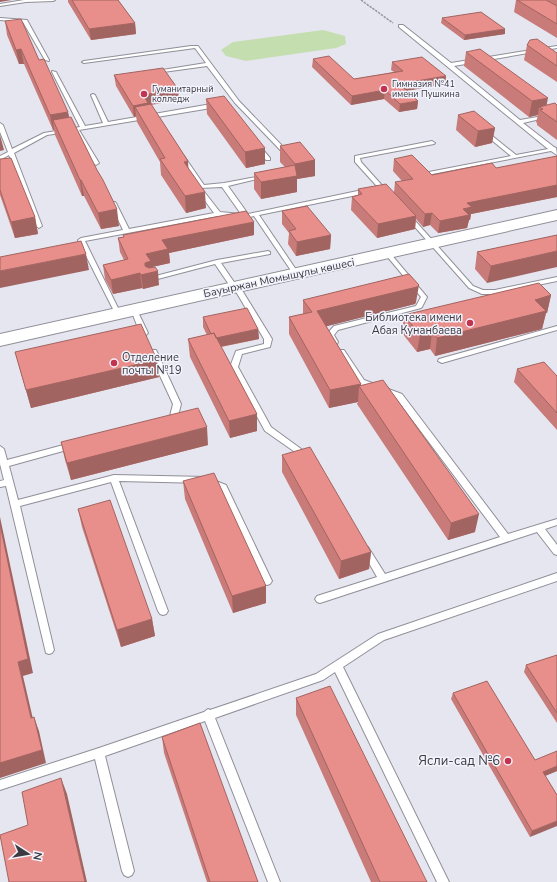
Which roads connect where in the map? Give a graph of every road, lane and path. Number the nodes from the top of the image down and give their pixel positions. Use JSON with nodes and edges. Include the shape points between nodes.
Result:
{"nodes":[{"id":1,"x":53,"y":0,"type":"edge"},
{"id":2,"x":361,"y":0,"type":"edge"},
{"id":3,"x":0,"y":4,"type":"edge"},
{"id":4,"x":0,"y":19,"type":"edge"},
{"id":5,"x":394,"y":24,"type":"dead end"},
{"id":6,"x":401,"y":26,"type":"dead end"},
{"id":7,"x":557,"y":47,"type":"edge"},
{"id":8,"x":540,"y":50,"type":"junction"},
{"id":9,"x":546,"y":54,"type":"edge"},
{"id":10,"x":46,"y":60,"type":"edge"},
{"id":11,"x":479,"y":60,"type":"junction"},
{"id":12,"x":84,"y":62,"type":"dead end"},
{"id":13,"x":209,"y":64,"type":"junction"},
{"id":14,"x":486,"y":64,"type":"edge"},
{"id":15,"x":450,"y":65,"type":"junction"},
{"id":16,"x":54,"y":72,"type":"dead end"},
{"id":17,"x":153,"y":72,"type":"edge"},
{"id":18,"x":93,"y":95,"type":"dead end"},
{"id":19,"x":237,"y":102,"type":"junction"},
{"id":20,"x":230,"y":103,"type":"edge"},
{"id":21,"x":224,"y":105,"type":"edge"},
{"id":22,"x":548,"y":110,"type":"edge"},
{"id":23,"x":155,"y":116,"type":"junction"},
{"id":24,"x":160,"y":122,"type":"edge"},
{"id":25,"x":519,"y":122,"type":"junction"},
{"id":26,"x":106,"y":124,"type":"junction"},
{"id":27,"x":0,"y":125,"type":"edge"},
{"id":28,"x":83,"y":127,"type":"junction"},
{"id":29,"x":478,"y":127,"type":"edge"},
{"id":30,"x":76,"y":128,"type":"junction"},
{"id":31,"x":253,"y":141,"type":"edge"},
{"id":32,"x":432,"y":143,"type":"dead end"},
{"id":33,"x":177,"y":148,"type":"edge"},
{"id":34,"x":556,"y":150,"type":"edge"},
{"id":35,"x":10,"y":153,"type":"junction"},
{"id":36,"x":289,"y":156,"type":"edge"},
{"id":37,"x":515,"y":157,"type":"junction"},
{"id":38,"x":0,"y":158,"type":"edge"},
{"id":39,"x":268,"y":159,"type":"dead end"},
{"id":40,"x":96,"y":163,"type":"dead end"},
{"id":41,"x":428,"y":174,"type":"edge"},
{"id":42,"x":259,"y":177,"type":"edge"},
{"id":43,"x":224,"y":185,"type":"junction"},
{"id":44,"x":381,"y":187,"type":"junction"},
{"id":45,"x":200,"y":190,"type":"edge"},
{"id":46,"x":110,"y":196,"type":"edge"},
{"id":47,"x":392,"y":199,"type":"edge"},
{"id":48,"x":402,"y":210,"type":"edge"},
{"id":49,"x":218,"y":214,"type":"junction"},
{"id":50,"x":255,"y":214,"type":"junction"},
{"id":51,"x":557,"y":215,"type":"edge"},
{"id":52,"x":246,"y":216,"type":"junction"},
{"id":53,"x":39,"y":226,"type":"dead end"},
{"id":54,"x":127,"y":231,"type":"junction"},
{"id":55,"x":434,"y":244,"type":"junction"},
{"id":56,"x":85,"y":247,"type":"junction"},
{"id":57,"x":77,"y":248,"type":"edge"},
{"id":58,"x":268,"y":253,"type":"dead end"},
{"id":59,"x":388,"y":254,"type":"junction"},
{"id":60,"x":218,"y":262,"type":"junction"},
{"id":61,"x":296,"y":274,"type":"junction"},
{"id":62,"x":150,"y":279,"type":"edge"},
{"id":63,"x":557,"y":279,"type":"edge"},
{"id":64,"x":235,"y":287,"type":"junction"},
{"id":65,"x":126,"y":312,"type":"junction"},
{"id":66,"x":557,"y":328,"type":"edge"},
{"id":67,"x":0,"y":340,"type":"edge"},
{"id":68,"x":442,"y":360,"type":"dead end"},
{"id":69,"x":159,"y":422,"type":"edge"},
{"id":70,"x":82,"y":443,"type":"edge"},
{"id":71,"x":0,"y":448,"type":"edge"},
{"id":72,"x":314,"y":462,"type":"edge"},
{"id":73,"x":5,"y":464,"type":"junction"},
{"id":74,"x":114,"y":478,"type":"junction"},
{"id":75,"x":9,"y":482,"type":"junction"},
{"id":76,"x":0,"y":484,"type":"edge"},
{"id":77,"x":15,"y":504,"type":"junction"},
{"id":78,"x":557,"y":522,"type":"edge"},
{"id":79,"x":538,"y":528,"type":"junction"},
{"id":80,"x":506,"y":538,"type":"junction"},
{"id":81,"x":362,"y":544,"type":"edge"},
{"id":82,"x":557,"y":552,"type":"edge"},
{"id":83,"x":557,"y":577,"type":"edge"},
{"id":84,"x":382,"y":578,"type":"junction"},
{"id":85,"x":267,"y":581,"type":"dead end"},
{"id":86,"x":320,"y":599,"type":"dead end"},
{"id":87,"x":164,"y":610,"type":"dead end"},
{"id":88,"x":49,"y":650,"type":"dead end"},
{"id":89,"x":337,"y":665,"type":"junction"},
{"id":90,"x":208,"y":714,"type":"junction"},
{"id":91,"x":99,"y":753,"type":"junction"},
{"id":92,"x":0,"y":785,"type":"edge"},
{"id":93,"x":128,"y":871,"type":"dead end"},
{"id":94,"x":274,"y":882,"type":"edge"},
{"id":95,"x":443,"y":882,"type":"edge"}],
"edges":[{"from":1,"to":3,"type":"lane"},
{"from":2,"to":5,"type":"path"},
{"from":4,"to":10,"type":"lane","via":[[25,21]]},
{"from":6,"to":15,"type":"lane"},
{"from":7,"to":8,"type":"lane"},
{"from":8,"to":9,"type":"lane"},
{"from":8,"to":11,"type":"lane"},
{"from":11,"to":14,"type":"lane"},
{"from":11,"to":15,"type":"lane"},
{"from":12,"to":13,"type":"lane","via":[[196,47]]},
{"from":13,"to":17,"type":"lane"},
{"from":13,"to":19,"type":"lane"},
{"from":15,"to":25,"type":"lane"},
{"from":16,"to":28,"type":"lane"},
{"from":18,"to":26,"type":"lane"},
{"from":19,"to":20,"type":"lane"},
{"from":19,"to":36,"type":"lane"},
{"from":21,"to":23,"type":"lane"},
{"from":22,"to":25,"type":"lane","via":[[554,115]]},
{"from":23,"to":24,"type":"lane"},
{"from":23,"to":26,"type":"lane"},
{"from":25,"to":34,"type":"lane"},
{"from":26,"to":28,"type":"lane"},
{"from":27,"to":35,"type":"lane"},
{"from":28,"to":30,"type":"lane"},
{"from":29,"to":37,"type":"lane"},
{"from":30,"to":35,"type":"lane","via":[[46,134]]},
{"from":30,"to":40,"type":"lane"},
{"from":31,"to":39,"type":"lane"},
{"from":32,"to":44,"type":"lane","via":[[357,158]]},
{"from":33,"to":43,"type":"lane","via":[[202,187]]},
{"from":34,"to":37,"type":"lane"},
{"from":35,"to":38,"type":"lane"},
{"from":35,"to":53,"type":"lane"},
{"from":37,"to":41,"type":"lane"},
{"from":42,"to":43,"type":"lane"},
{"from":43,"to":52,"type":"lane"},
{"from":44,"to":47,"type":"lane"},
{"from":44,"to":50,"type":"lane"},
{"from":45,"to":49,"type":"lane"},
{"from":46,"to":54,"type":"lane"},
{"from":48,"to":55,"type":"lane"},
{"from":49,"to":52,"type":"lane"},
{"from":49,"to":54,"type":"lane"},
{"from":50,"to":52,"type":"lane"},
{"from":50,"to":61,"type":"lane"},
{"from":51,"to":55,"type":"street","name":"Бауыржан Момышұлы көшесі"},
{"from":54,"to":56,"type":"lane","via":[[81,240]]},
{"from":55,"to":59,"type":"street","name":"Бауыржан Момышұлы көшесі"},
{"from":55,"to":63,"type":"lane","via":[[471,287],[482,292],[495,292]]},
{"from":56,"to":57,"type":"lane"},
{"from":56,"to":65,"type":"lane"},
{"from":58,"to":60,"type":"lane"},
{"from":59,"to":61,"type":"street","name":"Бауыржан Момышұлы көшесі"},
{"from":59,"to":80,"type":"lane","via":[[424,297],[419,307],[336,328],[330,335],[361,382],[399,396]]},
{"from":60,"to":62,"type":"lane"},
{"from":60,"to":64,"type":"lane"},
{"from":61,"to":64,"type":"street","name":"Бауыржан Момышұлы көшесі"},
{"from":64,"to":65,"type":"street","name":"Бауыржан Момышұлы көшесі"},
{"from":64,"to":72,"type":"lane","via":[[268,339],[267,345],[238,353],[234,367],[268,429]]},
{"from":65,"to":67,"type":"street","name":"Бауыржан Момышұлы көшесі"},
{"from":65,"to":69,"type":"lane","via":[[177,404],[174,418]]},
{"from":66,"to":68,"type":"lane"},
{"from":70,"to":73,"type":"lane"},
{"from":71,"to":73,"type":"lane"},
{"from":73,"to":75,"type":"lane"},
{"from":74,"to":77,"type":"lane"},
{"from":74,"to":85,"type":"lane","via":[[206,480],[223,487]]},
{"from":74,"to":87,"type":"lane"},
{"from":75,"to":76,"type":"lane"},
{"from":75,"to":77,"type":"lane"},
{"from":77,"to":88,"type":"lane"},
{"from":78,"to":79,"type":"lane"},
{"from":79,"to":80,"type":"lane"},
{"from":79,"to":82,"type":"lane"},
{"from":80,"to":84,"type":"lane"},
{"from":81,"to":84,"type":"lane"},
{"from":83,"to":89,"type":"lane","via":[[381,637]]},
{"from":84,"to":86,"type":"lane"},
{"from":89,"to":90,"type":"lane","via":[[319,677]]},
{"from":89,"to":95,"type":"lane"},
{"from":90,"to":91,"type":"lane"},
{"from":90,"to":94,"type":"lane"},
{"from":91,"to":92,"type":"lane"},
{"from":91,"to":93,"type":"lane"}]}
